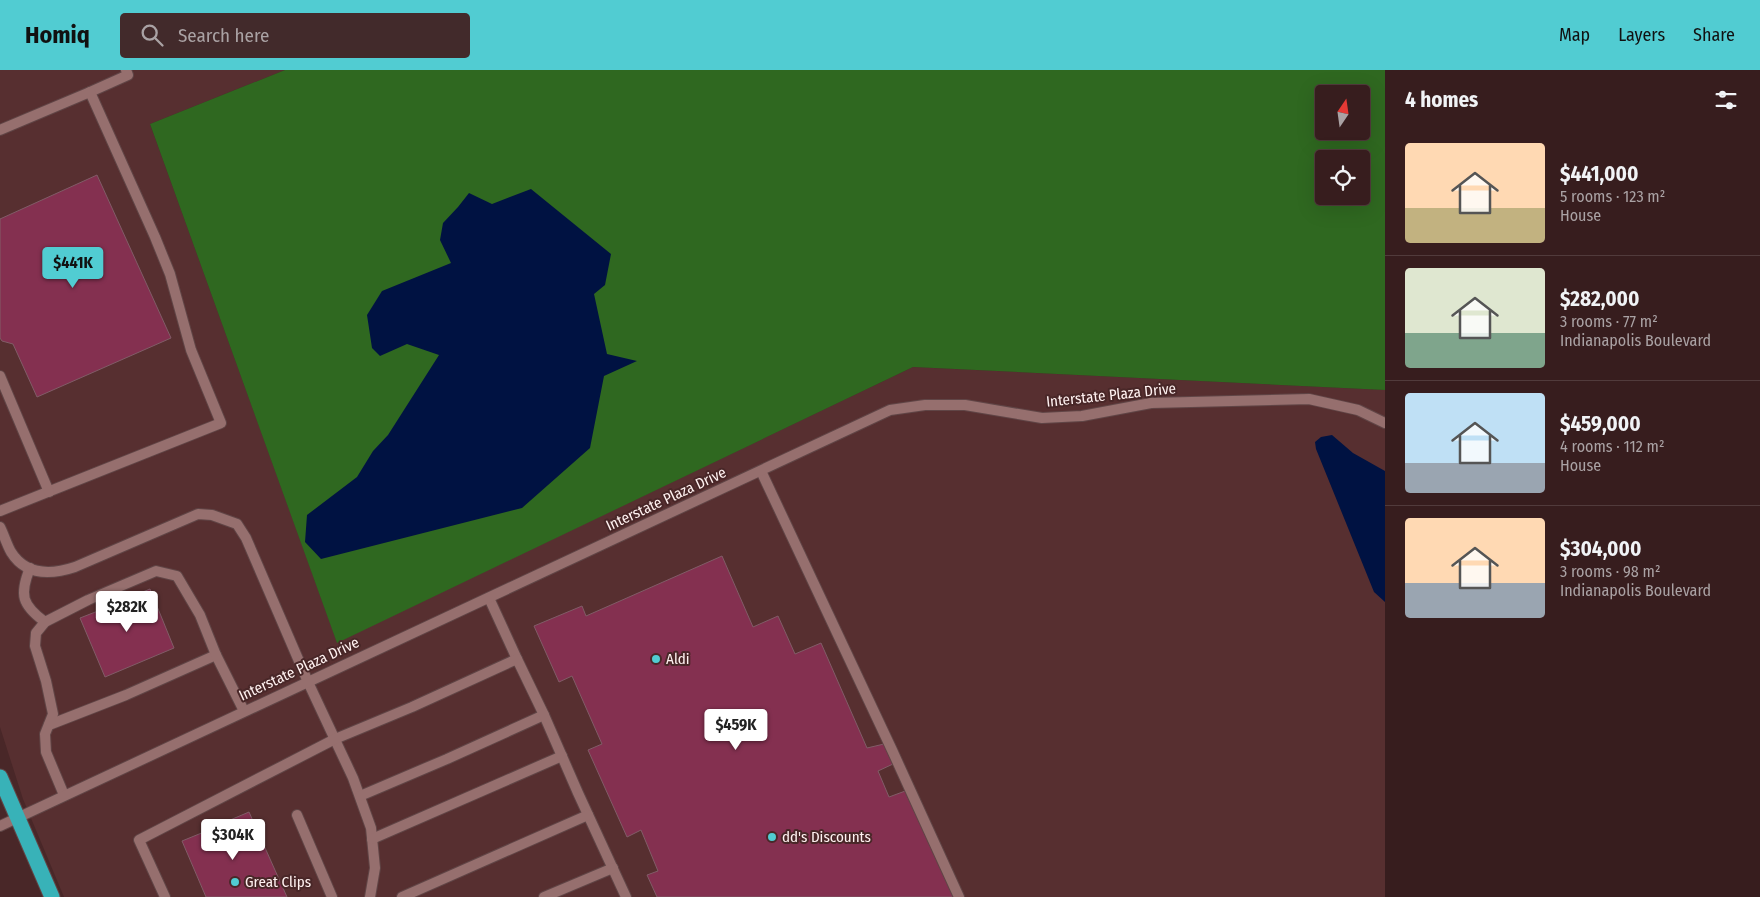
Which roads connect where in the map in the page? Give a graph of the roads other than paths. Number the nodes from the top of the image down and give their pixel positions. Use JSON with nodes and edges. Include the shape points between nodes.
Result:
{"nodes":[{"id":1,"x":126,"y":70,"type":"edge"},
{"id":2,"x":90,"y":92,"type":"junction"},
{"id":3,"x":0,"y":130,"type":"edge"},
{"id":4,"x":0,"y":376,"type":"edge"},
{"id":5,"x":1385,"y":423,"type":"edge"},
{"id":6,"x":762,"y":471,"type":"junction"},
{"id":7,"x":49,"y":492,"type":"junction"},
{"id":8,"x":0,"y":511,"type":"edge"},
{"id":9,"x":0,"y":527,"type":"edge"},
{"id":10,"x":30,"y":568,"type":"junction"},
{"id":11,"x":489,"y":598,"type":"junction"},
{"id":12,"x":46,"y":622,"type":"junction"},
{"id":13,"x":216,"y":655,"type":"junction"},
{"id":14,"x":517,"y":659,"type":"junction"},
{"id":15,"x":308,"y":682,"type":"junction"},
{"id":16,"x":244,"y":711,"type":"junction"},
{"id":17,"x":544,"y":715,"type":"junction"},
{"id":18,"x":49,"y":726,"type":"junction"},
{"id":19,"x":335,"y":739,"type":"junction"},
{"id":20,"x":562,"y":756,"type":"junction"},
{"id":21,"x":0,"y":777,"type":"edge"},
{"id":22,"x":64,"y":795,"type":"junction"},
{"id":23,"x":360,"y":796,"type":"junction"},
{"id":24,"x":296,"y":815,"type":"dead end"},
{"id":25,"x":588,"y":815,"type":"junction"},
{"id":26,"x":17,"y":816,"type":"junction"},
{"id":27,"x":0,"y":826,"type":"edge"},
{"id":28,"x":372,"y":839,"type":"junction"},
{"id":29,"x":613,"y":868,"type":"junction"},
{"id":30,"x":52,"y":897,"type":"edge"},
{"id":31,"x":165,"y":897,"type":"edge"},
{"id":32,"x":332,"y":897,"type":"edge"},
{"id":33,"x":370,"y":897,"type":"edge"},
{"id":34,"x":402,"y":897,"type":"edge"},
{"id":35,"x":544,"y":897,"type":"edge"},
{"id":36,"x":626,"y":897,"type":"edge"},
{"id":37,"x":959,"y":897,"type":"edge"}],
"edges":[{"from":1,"to":2,"type":"lane","via":[[128,75]]},
{"from":2,"to":3,"type":"lane"},
{"from":2,"to":7,"type":"lane","via":[[167,267],[190,350],[221,424]]},
{"from":4,"to":7,"type":"lane"},
{"from":5,"to":6,"type":"lane","name":"Interstate Plaza Drive","via":[[1358,410],[1310,399],[1151,403],[1082,416],[1042,418],[965,405],[925,405],[890,410]]},
{"from":6,"to":11,"type":"lane","name":"Interstate Plaza Drive"},
{"from":6,"to":37,"type":"lane"},
{"from":7,"to":8,"type":"lane"},
{"from":9,"to":10,"type":"lane","via":[[11,552],[23,566]]},
{"from":10,"to":12,"type":"lane","via":[[24,584],[24,600],[32,612]]},
{"from":10,"to":15,"type":"lane","via":[[60,572],[198,514],[226,519],[237,524],[246,538]]},
{"from":11,"to":14,"type":"lane"},
{"from":11,"to":15,"type":"lane","name":"Interstate Plaza Drive"},
{"from":12,"to":13,"type":"lane","via":[[156,571],[177,576],[200,615]]},
{"from":12,"to":18,"type":"lane","via":[[36,634],[35,646],[53,714]]},
{"from":13,"to":16,"type":"lane"},
{"from":13,"to":18,"type":"lane"},
{"from":14,"to":17,"type":"lane"},
{"from":14,"to":19,"type":"lane"},
{"from":15,"to":16,"type":"lane","name":"Interstate Plaza Drive"},
{"from":15,"to":19,"type":"lane"},
{"from":16,"to":22,"type":"lane","name":"Interstate Plaza Drive"},
{"from":17,"to":20,"type":"lane"},
{"from":17,"to":23,"type":"lane"},
{"from":18,"to":22,"type":"lane","via":[[45,734],[46,752]]},
{"from":19,"to":23,"type":"lane"},
{"from":19,"to":31,"type":"lane","via":[[139,840]]},
{"from":20,"to":25,"type":"lane"},
{"from":20,"to":28,"type":"lane"},
{"from":21,"to":26,"type":"highway"},
{"from":22,"to":26,"type":"lane","name":"Interstate Plaza Drive"},
{"from":23,"to":28,"type":"lane"},
{"from":24,"to":32,"type":"lane"},
{"from":25,"to":29,"type":"lane"},
{"from":25,"to":34,"type":"lane"},
{"from":26,"to":27,"type":"lane","name":"Interstate Plaza Drive"},
{"from":26,"to":30,"type":"highway"},
{"from":28,"to":33,"type":"lane","via":[[375,868]]},
{"from":29,"to":35,"type":"lane"},
{"from":29,"to":36,"type":"lane"}]}
